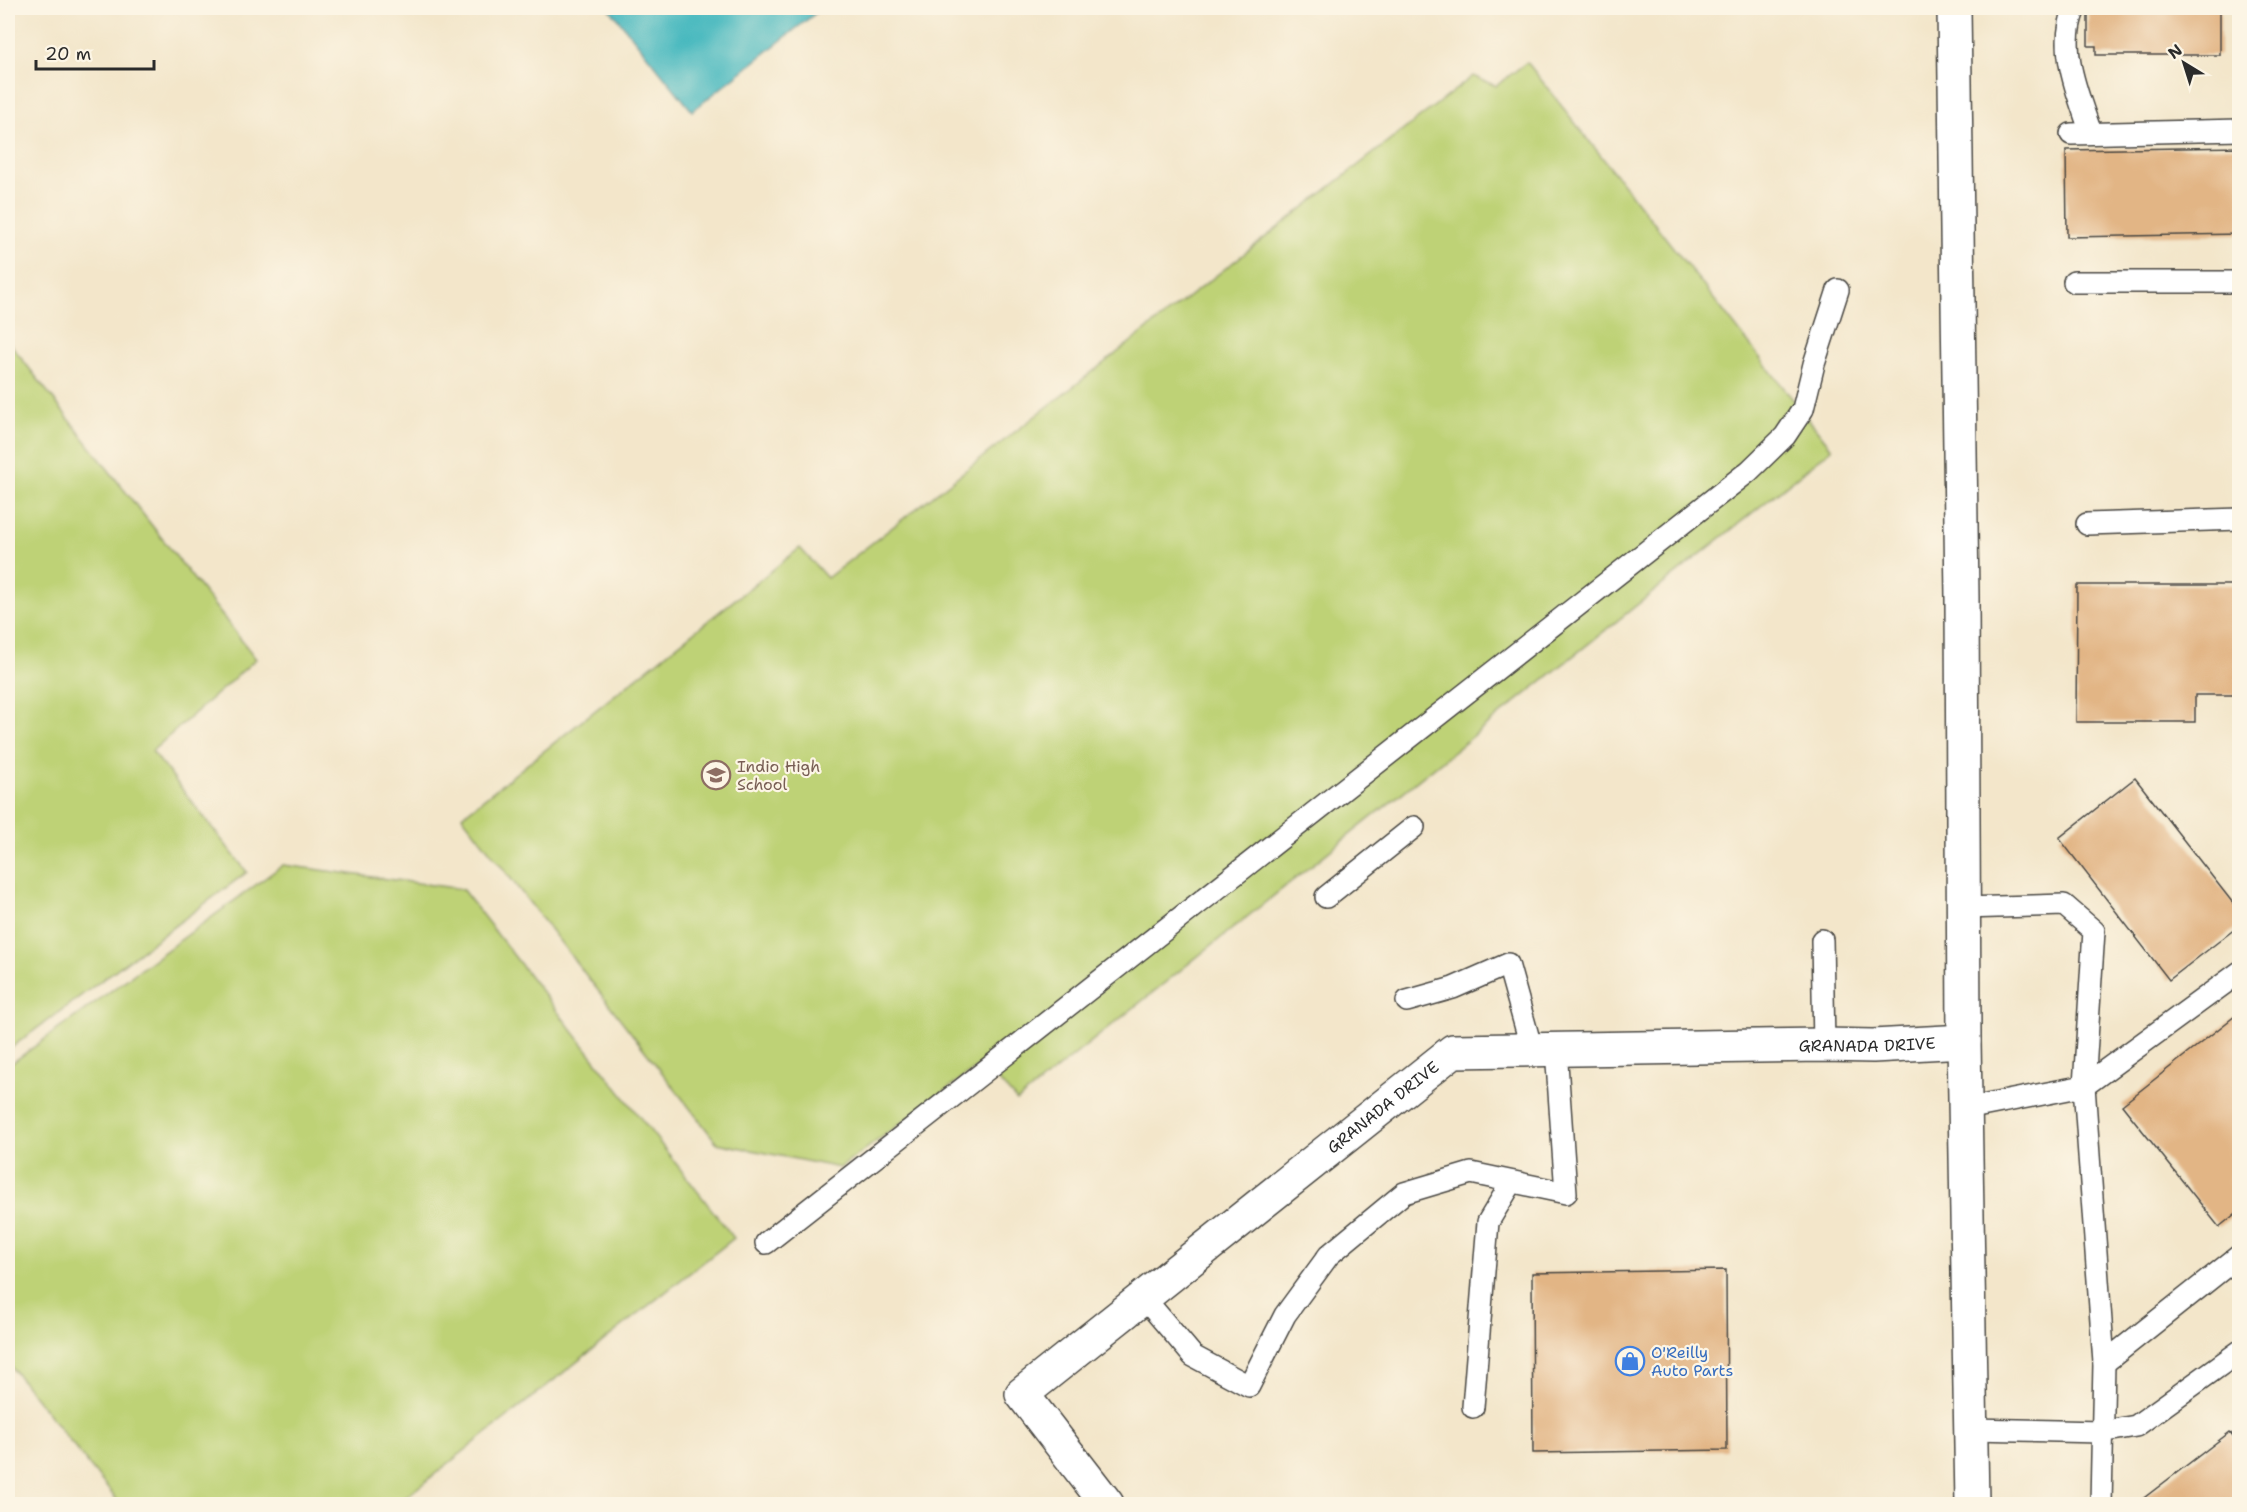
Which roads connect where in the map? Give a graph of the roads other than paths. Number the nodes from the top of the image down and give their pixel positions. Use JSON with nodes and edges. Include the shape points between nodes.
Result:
{"nodes":[{"id":1,"x":1954,"y":8,"type":"edge"},
{"id":2,"x":2075,"y":8,"type":"edge"},
{"id":3,"x":2240,"y":130,"type":"edge"},
{"id":4,"x":2074,"y":282,"type":"dead end"},
{"id":5,"x":2240,"y":282,"type":"edge"},
{"id":6,"x":1838,"y":290,"type":"dead end"},
{"id":7,"x":2240,"y":519,"type":"edge"},
{"id":8,"x":2087,"y":524,"type":"dead end"},
{"id":9,"x":1414,"y":827,"type":"dead end"},
{"id":10,"x":1326,"y":897,"type":"dead end"},
{"id":11,"x":1963,"y":908,"type":"junction"},
{"id":12,"x":1822,"y":940,"type":"dead end"},
{"id":13,"x":2240,"y":972,"type":"edge"},
{"id":14,"x":1407,"y":1001,"type":"dead end"},
{"id":15,"x":1964,"y":1041,"type":"junction"},
{"id":16,"x":1824,"y":1045,"type":"junction"},
{"id":17,"x":1544,"y":1050,"type":"junction"},
{"id":18,"x":2084,"y":1086,"type":"junction"},
{"id":19,"x":1966,"y":1109,"type":"junction"},
{"id":20,"x":1512,"y":1182,"type":"junction"},
{"id":21,"x":766,"y":1243,"type":"dead end"},
{"id":22,"x":2240,"y":1255,"type":"edge"},
{"id":23,"x":1144,"y":1298,"type":"junction"},
{"id":24,"x":2240,"y":1351,"type":"edge"},
{"id":25,"x":2104,"y":1363,"type":"junction"},
{"id":26,"x":1473,"y":1407,"type":"dead end"},
{"id":27,"x":1972,"y":1429,"type":"junction"},
{"id":28,"x":2101,"y":1432,"type":"junction"},
{"id":29,"x":1107,"y":1504,"type":"edge"},
{"id":30,"x":1972,"y":1504,"type":"edge"},
{"id":31,"x":2101,"y":1504,"type":"edge"}],
"edges":[{"from":1,"to":11,"type":"main road"},
{"from":2,"to":3,"type":"lane","via":[[2068,45],[2081,133]]},
{"from":4,"to":5,"type":"lane"},
{"from":6,"to":21,"type":"lane","via":[[1803,409],[1785,436],[1749,471]]},
{"from":7,"to":8,"type":"lane"},
{"from":9,"to":10,"type":"lane"},
{"from":11,"to":15,"type":"main road"},
{"from":11,"to":18,"type":"lane","via":[[2064,905],[2094,931]]},
{"from":12,"to":16,"type":"lane"},
{"from":13,"to":18,"type":"lane"},
{"from":14,"to":17,"type":"lane","via":[[1454,988],[1508,964]]},
{"from":15,"to":16,"type":"main road","name":"GRANADA DRIVE"},
{"from":15,"to":19,"type":"main road"},
{"from":16,"to":17,"type":"main road","name":"GRANADA DRIVE"},
{"from":17,"to":20,"type":"lane","via":[[1566,1193]]},
{"from":17,"to":23,"type":"main road","name":"GRANADA DRIVE","via":[[1453,1051]]},
{"from":18,"to":19,"type":"lane"},
{"from":18,"to":25,"type":"lane"},
{"from":19,"to":27,"type":"main road"},
{"from":20,"to":23,"type":"lane","via":[[1471,1173],[1404,1193],[1329,1255],[1284,1315],[1249,1386],[1193,1356]]},
{"from":20,"to":26,"type":"lane","via":[[1488,1222]]},
{"from":22,"to":25,"type":"lane"},
{"from":23,"to":29,"type":"main road","name":"GRANADA DRIVE","via":[[1022,1394]]},
{"from":24,"to":28,"type":"lane","via":[[2136,1426]]},
{"from":25,"to":28,"type":"lane"},
{"from":27,"to":28,"type":"lane"},
{"from":27,"to":30,"type":"main road"},
{"from":28,"to":31,"type":"lane"}]}
